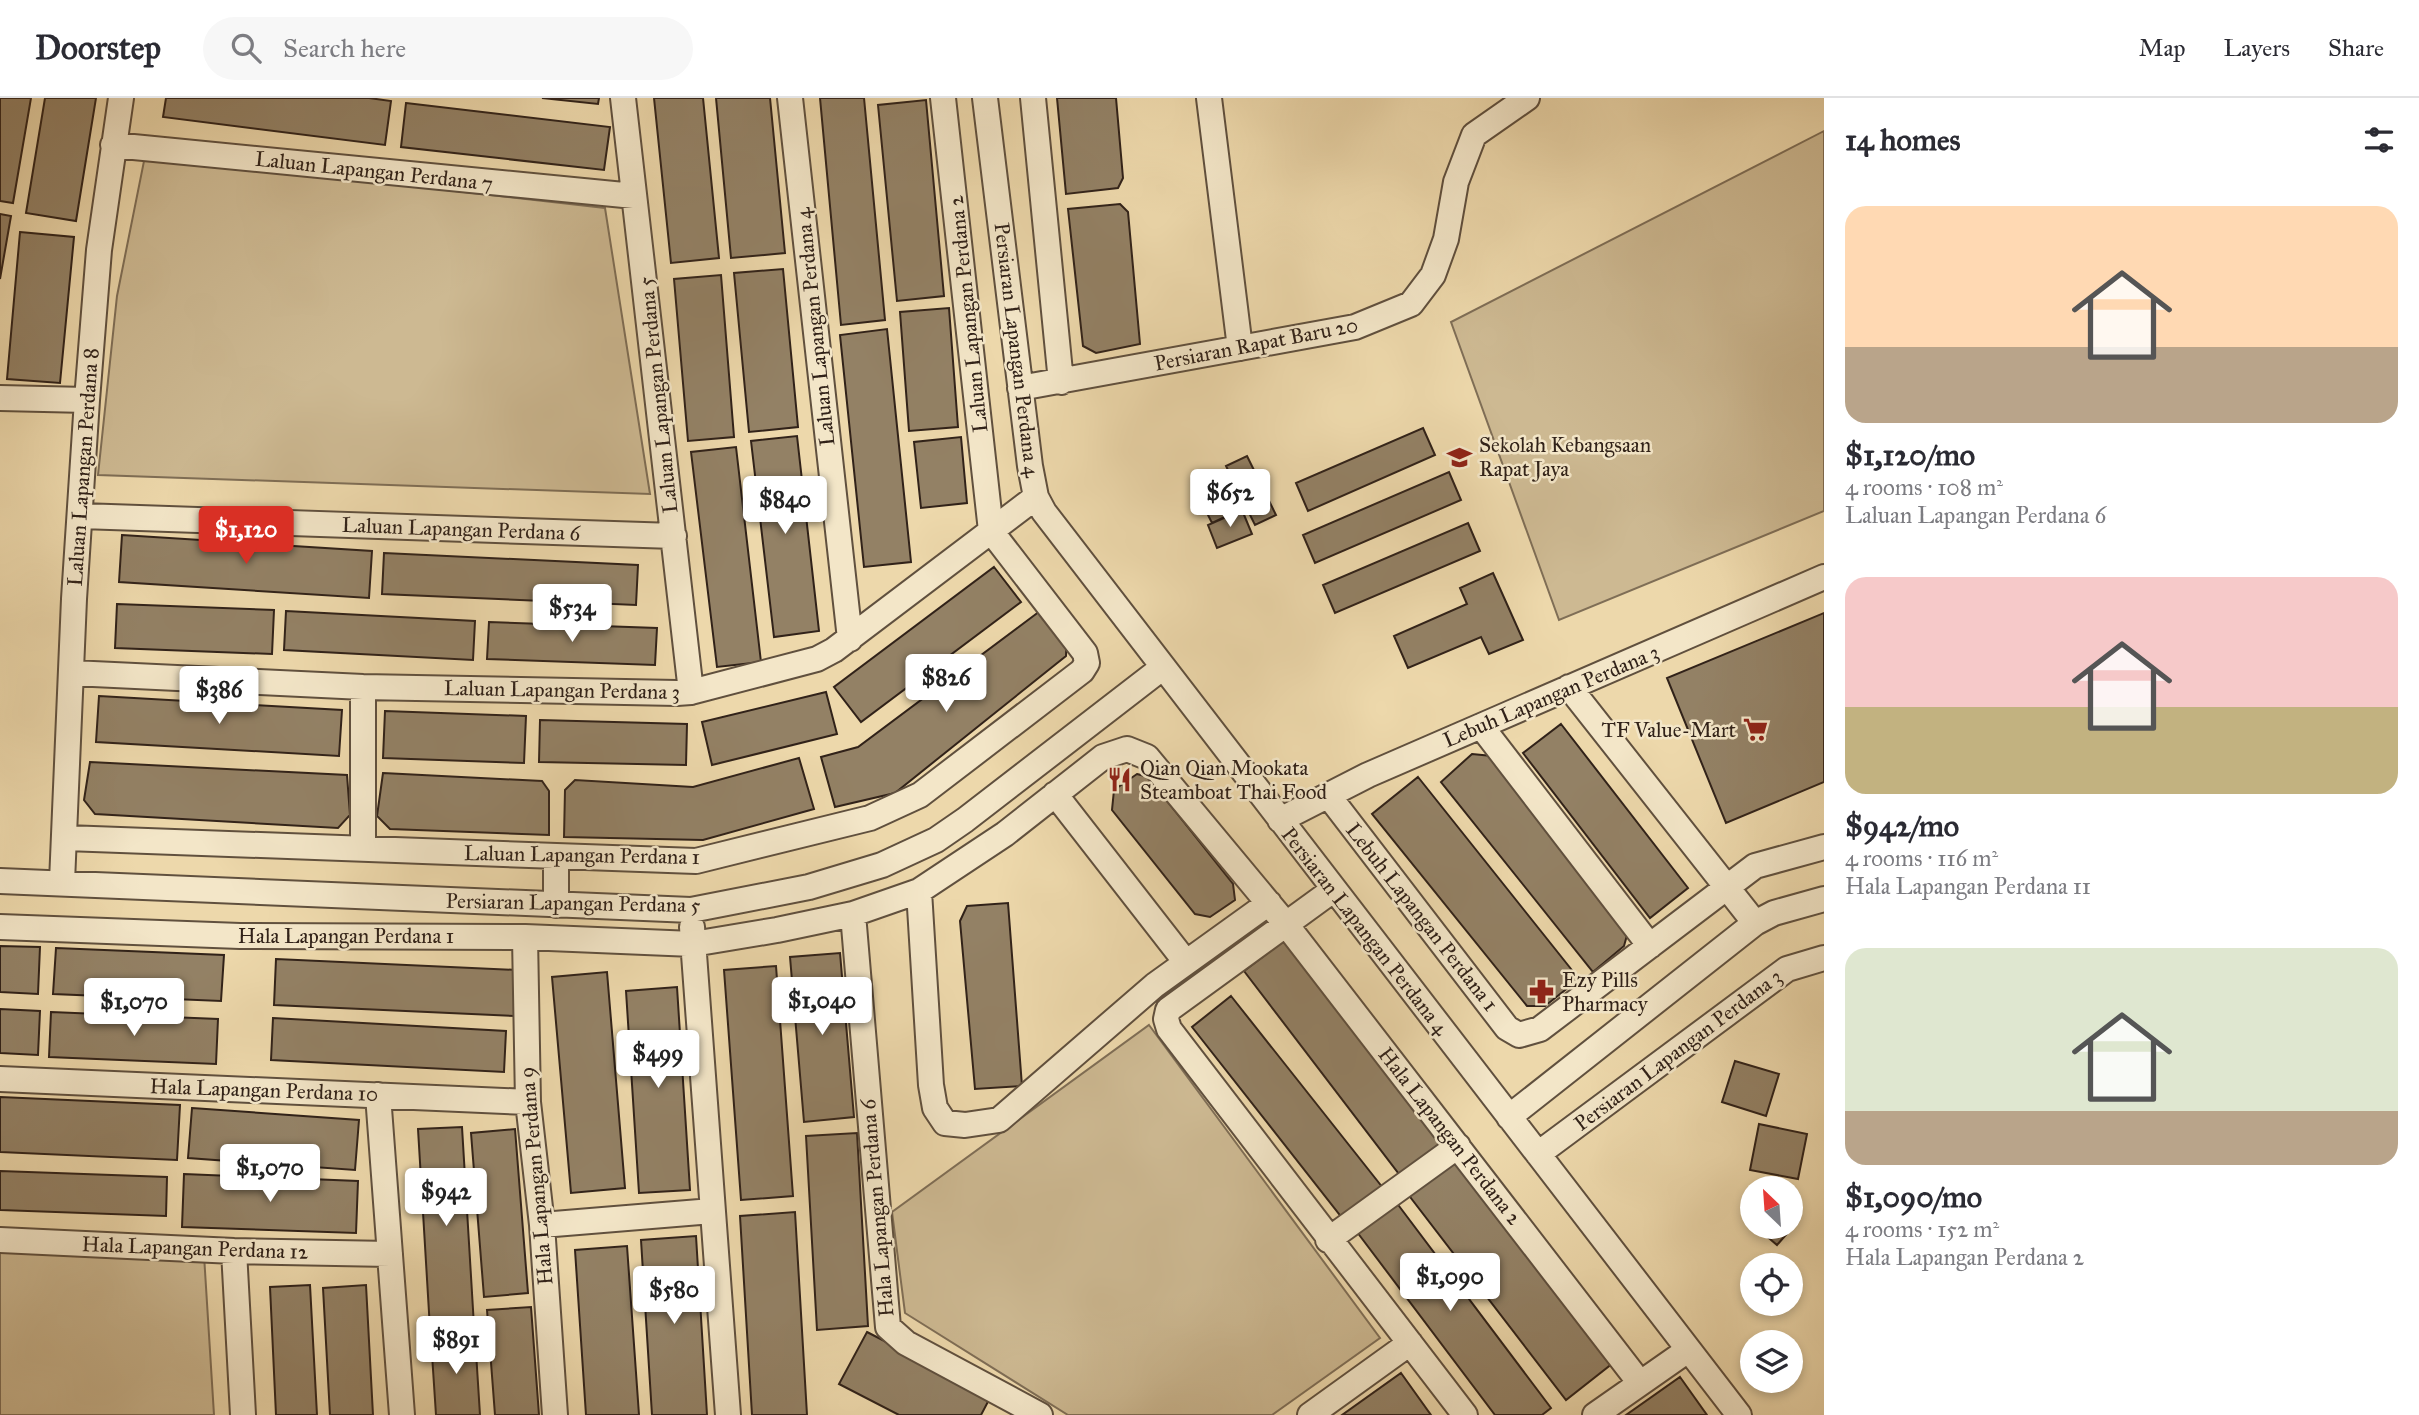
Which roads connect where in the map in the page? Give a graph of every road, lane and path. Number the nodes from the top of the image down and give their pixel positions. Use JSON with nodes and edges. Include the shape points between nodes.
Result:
{"nodes":[{"id":1,"x":121,"y":98,"type":"edge"},
{"id":2,"x":623,"y":98,"type":"edge"},
{"id":3,"x":790,"y":98,"type":"edge"},
{"id":4,"x":943,"y":98,"type":"edge"},
{"id":5,"x":985,"y":98,"type":"edge"},
{"id":6,"x":1033,"y":98,"type":"edge"},
{"id":7,"x":1209,"y":98,"type":"edge"},
{"id":8,"x":1527,"y":98,"type":"edge"},
{"id":9,"x":113,"y":145,"type":"junction"},
{"id":10,"x":634,"y":196,"type":"junction"},
{"id":11,"x":1240,"y":348,"type":"junction"},
{"id":12,"x":1061,"y":382,"type":"junction"},
{"id":13,"x":1020,"y":388,"type":"junction"},
{"id":14,"x":0,"y":398,"type":"edge"},
{"id":15,"x":87,"y":400,"type":"junction"},
{"id":16,"x":1036,"y":497,"type":"junction"},
{"id":17,"x":81,"y":516,"type":"junction"},
{"id":18,"x":991,"y":531,"type":"junction"},
{"id":19,"x":674,"y":536,"type":"junction"},
{"id":20,"x":1824,"y":577,"type":"edge"},
{"id":21,"x":850,"y":639,"type":"junction"},
{"id":22,"x":1162,"y":668,"type":"junction"},
{"id":23,"x":72,"y":673,"type":"junction"},
{"id":24,"x":363,"y":687,"type":"junction"},
{"id":25,"x":1569,"y":687,"type":"junction"},
{"id":26,"x":691,"y":692,"type":"junction"},
{"id":27,"x":1481,"y":726,"type":"junction"},
{"id":28,"x":1055,"y":794,"type":"junction"},
{"id":29,"x":1328,"y":795,"type":"junction"},
{"id":30,"x":1280,"y":820,"type":"junction"},
{"id":31,"x":66,"y":838,"type":"junction"},
{"id":32,"x":1824,"y":847,"type":"edge"},
{"id":33,"x":363,"y":848,"type":"junction"},
{"id":34,"x":556,"y":857,"type":"junction"},
{"id":35,"x":0,"y":881,"type":"edge"},
{"id":36,"x":62,"y":882,"type":"junction"},
{"id":37,"x":1728,"y":888,"type":"junction"},
{"id":38,"x":1333,"y":890,"type":"junction"},
{"id":39,"x":919,"y":891,"type":"junction"},
{"id":40,"x":1824,"y":899,"type":"edge"},
{"id":41,"x":1269,"y":903,"type":"junction"},
{"id":42,"x":556,"y":905,"type":"junction"},
{"id":43,"x":691,"y":910,"type":"junction"},
{"id":44,"x":853,"y":914,"type":"junction"},
{"id":45,"x":1286,"y":923,"type":"junction"},
{"id":46,"x":1755,"y":923,"type":"junction"},
{"id":47,"x":0,"y":927,"type":"edge"},
{"id":48,"x":525,"y":937,"type":"junction"},
{"id":49,"x":693,"y":944,"type":"junction"},
{"id":50,"x":1650,"y":946,"type":"junction"},
{"id":51,"x":1824,"y":958,"type":"edge"},
{"id":52,"x":1185,"y":961,"type":"junction"},
{"id":53,"x":0,"y":1079,"type":"edge"},
{"id":54,"x":378,"y":1095,"type":"junction"},
{"id":55,"x":528,"y":1102,"type":"junction"},
{"id":56,"x":1509,"y":1117,"type":"junction"},
{"id":57,"x":1458,"y":1146,"type":"junction"},
{"id":58,"x":1538,"y":1154,"type":"junction"},
{"id":59,"x":712,"y":1211,"type":"junction"},
{"id":60,"x":542,"y":1225,"type":"junction"},
{"id":61,"x":0,"y":1240,"type":"edge"},
{"id":62,"x":1328,"y":1240,"type":"junction"},
{"id":63,"x":234,"y":1251,"type":"junction"},
{"id":64,"x":390,"y":1254,"type":"junction"},
{"id":65,"x":1410,"y":1343,"type":"junction"},
{"id":66,"x":1688,"y":1350,"type":"junction"},
{"id":67,"x":1640,"y":1383,"type":"junction"},
{"id":68,"x":243,"y":1415,"type":"edge"},
{"id":69,"x":402,"y":1415,"type":"edge"},
{"id":70,"x":555,"y":1415,"type":"edge"},
{"id":71,"x":728,"y":1415,"type":"edge"},
{"id":72,"x":1040,"y":1415,"type":"edge"},
{"id":73,"x":1310,"y":1415,"type":"edge"},
{"id":74,"x":1465,"y":1415,"type":"edge"},
{"id":75,"x":1595,"y":1415,"type":"edge"},
{"id":76,"x":1739,"y":1415,"type":"edge"}],
"edges":[{"from":1,"to":9,"type":"street","name":"Laluan Lapangan Perdana 8"},
{"from":2,"to":10,"type":"street","name":"Laluan Lapangan Perdana 5"},
{"from":3,"to":21,"type":"street","name":"Laluan Lapangan Perdana 4"},
{"from":4,"to":18,"type":"street","name":"Laluan Lapangan Perdana 2"},
{"from":5,"to":13,"type":"street","name":"Persiaran Lapangan Perdana 4"},
{"from":6,"to":12,"type":"street","name":"Persiaran Lapangan Perdana 4"},
{"from":7,"to":11,"type":"street"},
{"from":8,"to":11,"type":"street","name":"Persiaran Rapat Baru 20","via":[[1475,135],[1456,182],[1446,239],[1433,275],[1411,304],[1355,327]]},
{"from":9,"to":10,"type":"street","name":"Laluan Lapangan Perdana 7"},
{"from":9,"to":15,"type":"street","name":"Laluan Lapangan Perdana 8"},
{"from":10,"to":19,"type":"street","name":"Laluan Lapangan Perdana 5"},
{"from":11,"to":12,"type":"street","name":"Persiaran Rapat Baru 20"},
{"from":12,"to":13,"type":"street","name":"Persiaran Rapat Baru 20"},
{"from":13,"to":16,"type":"street","name":"Persiaran Lapangan Perdana 4"},
{"from":14,"to":15,"type":"street"},
{"from":15,"to":17,"type":"street","name":"Laluan Lapangan Perdana 8"},
{"from":16,"to":18,"type":"street","name":"Laluan Lapangan Perdana 3"},
{"from":16,"to":22,"type":"street","name":"Persiaran Lapangan Perdana 4"},
{"from":17,"to":19,"type":"street","name":"Laluan Lapangan Perdana 6"},
{"from":17,"to":23,"type":"street","name":"Laluan Lapangan Perdana 8"},
{"from":18,"to":21,"type":"street","name":"Laluan Lapangan Perdana 3"},
{"from":18,"to":34,"type":"street","name":"Laluan Lapangan Perdana 1","via":[[1085,653],[1087,663],[920,795],[870,818],[696,861]]},
{"from":19,"to":26,"type":"street","name":"Laluan Lapangan Perdana 5"},
{"from":20,"to":25,"type":"street","name":"Lebuh Lapangan Perdana 3"},
{"from":21,"to":26,"type":"street","name":"Laluan Lapangan Perdana 3","via":[[817,659]]},
{"from":22,"to":30,"type":"street","name":"Persiaran Lapangan Perdana 4"},
{"from":22,"to":43,"type":"street","name":"Persiaran Lapangan Perdana 5","via":[[936,840],[882,865],[809,887]]},
{"from":23,"to":24,"type":"street","name":"Laluan Lapangan Perdana 3"},
{"from":23,"to":31,"type":"street","name":"Laluan Lapangan Perdana 8"},
{"from":24,"to":26,"type":"street","name":"Laluan Lapangan Perdana 3"},
{"from":24,"to":33,"type":"street"},
{"from":25,"to":27,"type":"street","name":"Lebuh Lapangan Perdana 3"},
{"from":25,"to":37,"type":"street"},
{"from":27,"to":29,"type":"street","name":"Lebuh Lapangan Perdana 3"},
{"from":27,"to":50,"type":"street"},
{"from":28,"to":39,"type":"street","name":"Hala Lapangan Perdana 1","via":[[1005,834]]},
{"from":28,"to":41,"type":"street","name":"Hala Lapangan Perdana 2","via":[[1103,757],[1127,749],[1147,757]]},
{"from":28,"to":52,"type":"street"},
{"from":29,"to":30,"type":"street","name":"Lebuh Lapangan Perdana 3"},
{"from":29,"to":50,"type":"street","name":"Lebuh Lapangan Perdana 1","via":[[1507,1028],[1520,1035],[1540,1029]]},
{"from":30,"to":38,"type":"street","name":"Persiaran Lapangan Perdana 4"},
{"from":31,"to":33,"type":"street","name":"Laluan Lapangan Perdana 1"},
{"from":31,"to":36,"type":"street","name":"Laluan Lapangan Perdana 8"},
{"from":32,"to":37,"type":"street","via":[[1755,866]]},
{"from":33,"to":34,"type":"street","name":"Laluan Lapangan Perdana 1"},
{"from":34,"to":42,"type":"street"},
{"from":35,"to":36,"type":"street","name":"Persiaran Lapangan Perdana 5"},
{"from":36,"to":42,"type":"street","name":"Persiaran Lapangan Perdana 5"},
{"from":37,"to":46,"type":"street"},
{"from":37,"to":50,"type":"street"},
{"from":38,"to":45,"type":"street"},
{"from":38,"to":56,"type":"street","name":"Persiaran Lapangan Perdana 4"},
{"from":39,"to":44,"type":"street","name":"Hala Lapangan Perdana 1"},
{"from":39,"to":52,"type":"street","via":[[930,1085],[944,1124],[999,1120]]},
{"from":40,"to":46,"type":"street"},
{"from":41,"to":45,"type":"street","name":"Hala Lapangan Perdana 2"},
{"from":41,"to":52,"type":"street"},
{"from":42,"to":43,"type":"street","name":"Persiaran Lapangan Perdana 5"},
{"from":43,"to":49,"type":"street"},
{"from":44,"to":49,"type":"street","name":"Hala Lapangan Perdana 1"},
{"from":44,"to":72,"type":"street","name":"Hala Lapangan Perdana 6","via":[[888,1327],[906,1343]]},
{"from":45,"to":57,"type":"street","name":"Hala Lapangan Perdana 2"},
{"from":45,"to":62,"type":"street","via":[[1168,1010],[1166,1019]]},
{"from":46,"to":56,"type":"street"},
{"from":47,"to":48,"type":"street","name":"Hala Lapangan Perdana 1","via":[[240,936]]},
{"from":48,"to":49,"type":"street","name":"Hala Lapangan Perdana 1"},
{"from":48,"to":55,"type":"street","name":"Hala Lapangan Perdana 9"},
{"from":49,"to":59,"type":"street"},
{"from":51,"to":58,"type":"street","name":"Persiaran Lapangan Perdana 3","via":[[1787,969]]},
{"from":53,"to":54,"type":"street","name":"Hala Lapangan Perdana 10"},
{"from":54,"to":55,"type":"street","name":"Hala Lapangan Perdana 10"},
{"from":54,"to":64,"type":"street"},
{"from":55,"to":60,"type":"street","name":"Hala Lapangan Perdana 9"},
{"from":56,"to":58,"type":"street","name":"Persiaran Lapangan Perdana 4"},
{"from":57,"to":62,"type":"street"},
{"from":57,"to":67,"type":"street","name":"Hala Lapangan Perdana 2"},
{"from":58,"to":66,"type":"street","name":"Persiaran Lapangan Perdana 4"},
{"from":59,"to":60,"type":"street"},
{"from":59,"to":71,"type":"street"},
{"from":60,"to":70,"type":"street","name":"Hala Lapangan Perdana 9"},
{"from":61,"to":63,"type":"street","name":"Hala Lapangan Perdana 12"},
{"from":62,"to":65,"type":"street"},
{"from":63,"to":64,"type":"street","name":"Hala Lapangan Perdana 12"},
{"from":63,"to":68,"type":"street"},
{"from":64,"to":69,"type":"street"},
{"from":65,"to":73,"type":"street"},
{"from":65,"to":74,"type":"street"},
{"from":66,"to":67,"type":"street"},
{"from":66,"to":76,"type":"street","name":"Persiaran Lapangan Perdana 4"},
{"from":67,"to":75,"type":"street"}]}
